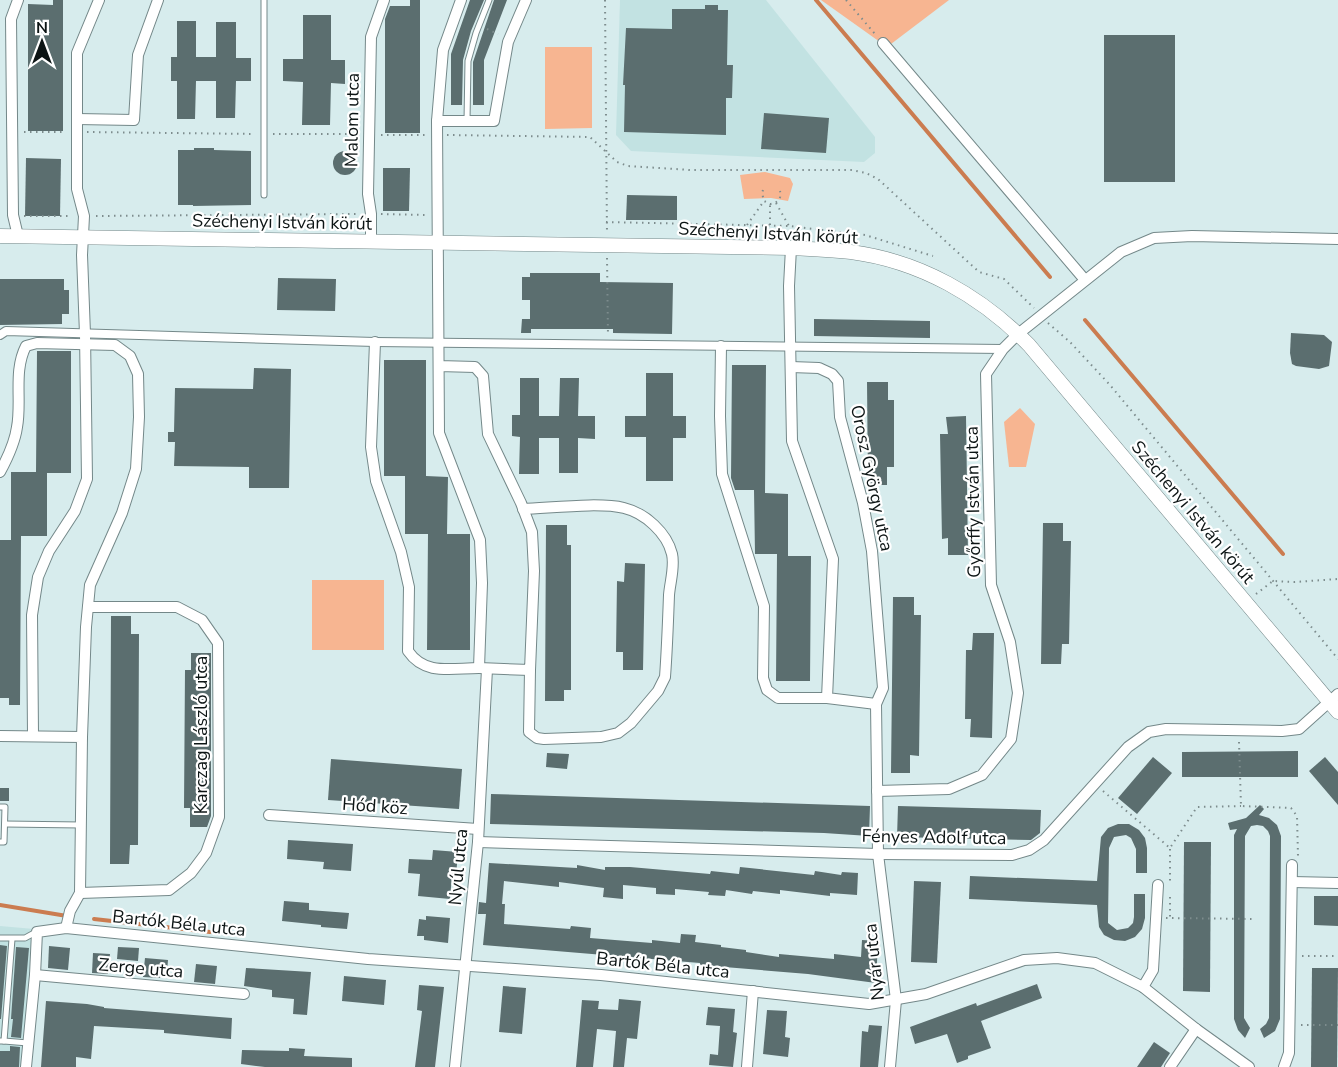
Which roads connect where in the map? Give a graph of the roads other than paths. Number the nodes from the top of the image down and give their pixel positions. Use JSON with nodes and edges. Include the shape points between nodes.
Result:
{"nodes":[{"id":1,"x":18,"y":0,"type":"edge"},
{"id":2,"x":99,"y":0,"type":"edge"},
{"id":3,"x":158,"y":0,"type":"edge"},
{"id":4,"x":264,"y":0,"type":"edge"},
{"id":5,"x":384,"y":0,"type":"edge"},
{"id":6,"x":461,"y":0,"type":"edge"},
{"id":7,"x":489,"y":0,"type":"edge"},
{"id":8,"x":526,"y":0,"type":"edge"},
{"id":9,"x":883,"y":43,"type":"road end"},
{"id":10,"x":77,"y":119,"type":"junction"},
{"id":11,"x":437,"y":121,"type":"junction"},
{"id":12,"x":467,"y":121,"type":"junction"},
{"id":13,"x":264,"y":195,"type":"dead end"},
{"id":14,"x":0,"y":236,"type":"edge"},
{"id":15,"x":18,"y":236,"type":"junction"},
{"id":16,"x":84,"y":237,"type":"junction"},
{"id":17,"x":1338,"y":240,"type":"edge"},
{"id":18,"x":371,"y":242,"type":"junction"},
{"id":19,"x":438,"y":243,"type":"junction"},
{"id":20,"x":791,"y":248,"type":"junction"},
{"id":21,"x":1085,"y":280,"type":"junction"},
{"id":22,"x":1018,"y":334,"type":"junction"},
{"id":23,"x":0,"y":335,"type":"edge"},
{"id":24,"x":85,"y":339,"type":"junction"},
{"id":25,"x":375,"y":342,"type":"junction"},
{"id":26,"x":439,"y":343,"type":"junction"},
{"id":27,"x":721,"y":346,"type":"junction"},
{"id":28,"x":791,"y":347,"type":"junction"},
{"id":29,"x":1003,"y":349,"type":"junction"},
{"id":30,"x":439,"y":366,"type":"junction"},
{"id":31,"x":791,"y":367,"type":"junction"},
{"id":32,"x":0,"y":472,"type":"edge"},
{"id":33,"x":523,"y":509,"type":"junction"},
{"id":34,"x":88,"y":607,"type":"junction"},
{"id":35,"x":483,"y":669,"type":"junction"},
{"id":36,"x":530,"y":670,"type":"junction"},
{"id":37,"x":827,"y":698,"type":"junction"},
{"id":38,"x":1335,"y":703,"type":"edge"},
{"id":39,"x":876,"y":704,"type":"junction"},
{"id":40,"x":33,"y":735,"type":"junction"},
{"id":41,"x":0,"y":736,"type":"edge"},
{"id":42,"x":82,"y":737,"type":"junction"},
{"id":43,"x":877,"y":791,"type":"junction"},
{"id":44,"x":0,"y":807,"type":"edge"},
{"id":45,"x":269,"y":815,"type":"dead end"},
{"id":46,"x":5,"y":824,"type":"junction"},
{"id":47,"x":81,"y":825,"type":"junction"},
{"id":48,"x":478,"y":830,"type":"junction"},
{"id":49,"x":0,"y":842,"type":"edge"},
{"id":50,"x":478,"y":842,"type":"junction"},
{"id":51,"x":878,"y":854,"type":"junction"},
{"id":52,"x":1292,"y":865,"type":"road end"},
{"id":53,"x":1292,"y":882,"type":"junction"},
{"id":54,"x":1338,"y":883,"type":"edge"},
{"id":55,"x":1158,"y":885,"type":"dead end"},
{"id":56,"x":80,"y":893,"type":"junction"},
{"id":57,"x":66,"y":928,"type":"junction"},
{"id":58,"x":37,"y":932,"type":"junction"},
{"id":59,"x":0,"y":938,"type":"edge"},
{"id":60,"x":12,"y":939,"type":"junction"},
{"id":61,"x":466,"y":966,"type":"junction"},
{"id":62,"x":0,"y":974,"type":"edge"},
{"id":63,"x":9,"y":974,"type":"junction"},
{"id":64,"x":35,"y":975,"type":"junction"},
{"id":65,"x":1143,"y":987,"type":"junction"},
{"id":66,"x":753,"y":991,"type":"junction"},
{"id":67,"x":244,"y":994,"type":"dead end"},
{"id":68,"x":896,"y":1000,"type":"junction"},
{"id":69,"x":3,"y":1010,"type":"edge"},
{"id":70,"x":1196,"y":1029,"type":"junction"},
{"id":71,"x":2,"y":1041,"type":"edge"},
{"id":72,"x":28,"y":1043,"type":"junction"},
{"id":73,"x":26,"y":1067,"type":"edge"},
{"id":74,"x":455,"y":1067,"type":"edge"},
{"id":75,"x":747,"y":1067,"type":"edge"},
{"id":76,"x":890,"y":1067,"type":"edge"},
{"id":77,"x":1170,"y":1067,"type":"edge"},
{"id":78,"x":1249,"y":1067,"type":"edge"},
{"id":79,"x":1284,"y":1067,"type":"edge"}],
"edges":[{"from":1,"to":15,"type":"street","via":[[11,19],[13,215]]},
{"from":2,"to":10,"type":"street","via":[[77,53]]},
{"from":3,"to":10,"type":"street","via":[[138,55],[134,120]]},
{"from":4,"to":13,"type":"lane"},
{"from":5,"to":18,"type":"street","name":"Malom utca","via":[[371,36]]},
{"from":6,"to":11,"type":"street","via":[[443,51]]},
{"from":7,"to":12,"type":"lane","via":[[468,61]]},
{"from":8,"to":12,"type":"street","via":[[508,42],[494,121]]},
{"from":9,"to":21,"type":"street"},
{"from":10,"to":16,"type":"street","via":[[76,189],[84,216]]},
{"from":11,"to":12,"type":"street"},
{"from":11,"to":19,"type":"street"},
{"from":14,"to":15,"type":"street","name":"Széchenyi István körút"},
{"from":15,"to":16,"type":"street","name":"Széchenyi István körút"},
{"from":16,"to":18,"type":"street","name":"Széchenyi István körút"},
{"from":16,"to":24,"type":"street"},
{"from":17,"to":21,"type":"street","name":"Győrffy István utca","via":[[1154,238],[1120,252]]},
{"from":18,"to":19,"type":"street","name":"Széchenyi István körút"},
{"from":19,"to":20,"type":"street","name":"Széchenyi István körút"},
{"from":19,"to":26,"type":"street","name":"Nyúl utca"},
{"from":20,"to":22,"type":"street","name":"Széchenyi István körút","via":[[853,252],[933,275],[967,293]]},
{"from":20,"to":28,"type":"street"},
{"from":21,"to":22,"type":"street","name":"Győrffy István utca"},
{"from":22,"to":29,"type":"street","name":"Győrffy István utca"},
{"from":22,"to":38,"type":"street","name":"Széchenyi István körút"},
{"from":23,"to":24,"type":"street","via":[[6,331]]},
{"from":24,"to":25,"type":"street"},
{"from":24,"to":32,"type":"street","via":[[26,346],[21,354],[17,427]]},
{"from":24,"to":34,"type":"street","via":[[115,345],[130,356],[138,374],[139,417],[136,469],[122,513],[90,585]]},
{"from":24,"to":40,"type":"street","via":[[87,479],[75,511],[48,551],[38,577],[32,615]]},
{"from":25,"to":26,"type":"street"},
{"from":25,"to":35,"type":"street","via":[[371,447],[376,481],[409,586],[408,651],[422,665],[434,669]]},
{"from":26,"to":27,"type":"street"},
{"from":26,"to":30,"type":"street","name":"Nyúl utca"},
{"from":27,"to":28,"type":"street"},
{"from":27,"to":37,"type":"street","via":[[722,474],[764,606],[763,678],[767,690],[778,698]]},
{"from":28,"to":29,"type":"street"},
{"from":28,"to":31,"type":"street"},
{"from":29,"to":43,"type":"street","name":"Győrffy István utca","via":[[986,374],[991,585],[1010,642],[1018,693],[1011,739],[982,774],[949,789]]},
{"from":30,"to":33,"type":"street","via":[[476,367],[483,376],[488,434]]},
{"from":30,"to":35,"type":"street","name":"Nyúl utca","via":[[439,433],[480,540]]},
{"from":31,"to":37,"type":"street","via":[[792,441],[832,559]]},
{"from":31,"to":39,"type":"street","name":"Orosz György utca","via":[[819,369],[838,381],[840,417],[872,551],[884,688]]},
{"from":33,"to":36,"type":"street","via":[[531,532],[534,572]]},
{"from":33,"to":36,"type":"street","via":[[605,507],[638,513],[664,537],[672,554],[673,572],[665,677],[658,691],[618,733],[537,738],[529,732]]},
{"from":34,"to":42,"type":"street"},
{"from":34,"to":56,"type":"street","name":"Karczag László utca","via":[[177,607],[202,620],[218,643],[219,817],[206,854],[191,873],[169,890]]},
{"from":35,"to":36,"type":"street"},
{"from":35,"to":48,"type":"street","name":"Nyúl utca"},
{"from":37,"to":39,"type":"street"},
{"from":38,"to":51,"type":"street","name":"Fényes Adolf utca","via":[[1299,729],[1149,732],[1128,747],[1044,840],[1029,850],[1012,855]]},
{"from":39,"to":43,"type":"street","name":"Orosz György utca"},
{"from":40,"to":41,"type":"street"},
{"from":40,"to":42,"type":"street"},
{"from":42,"to":47,"type":"street"},
{"from":43,"to":51,"type":"street","name":"Orosz György utca"},
{"from":44,"to":46,"type":"lane","via":[[5,807]]},
{"from":45,"to":48,"type":"street","name":"Hód köz"},
{"from":46,"to":47,"type":"lane"},
{"from":46,"to":49,"type":"lane","via":[[4,842]]},
{"from":47,"to":56,"type":"street"},
{"from":48,"to":50,"type":"street","name":"Nyúl utca"},
{"from":50,"to":51,"type":"street","name":"Fényes Adolf utca"},
{"from":50,"to":61,"type":"street","name":"Nyúl utca"},
{"from":51,"to":68,"type":"street","name":"Nyár utca"},
{"from":52,"to":53,"type":"street"},
{"from":53,"to":54,"type":"street"},
{"from":53,"to":79,"type":"street","via":[[1289,1053]]},
{"from":55,"to":65,"type":"street","via":[[1153,970]]},
{"from":56,"to":57,"type":"street"},
{"from":57,"to":58,"type":"street","name":"Bartók Béla utca"},
{"from":57,"to":61,"type":"street","name":"Bartók Béla utca"},
{"from":58,"to":60,"type":"lane"},
{"from":58,"to":64,"type":"street"},
{"from":59,"to":60,"type":"lane"},
{"from":60,"to":63,"type":"lane"},
{"from":61,"to":66,"type":"street","name":"Bartók Béla utca"},
{"from":61,"to":74,"type":"street","name":"Nyúl utca"},
{"from":62,"to":63,"type":"lane"},
{"from":63,"to":69,"type":"lane"},
{"from":64,"to":67,"type":"street","name":"Zerge utca"},
{"from":64,"to":72,"type":"street"},
{"from":65,"to":68,"type":"street","name":"Bartók Béla utca","via":[[1095,963],[1057,958],[1024,960],[926,994]]},
{"from":65,"to":70,"type":"street","name":"Bartók Béla utca"},
{"from":66,"to":68,"type":"street","name":"Bartók Béla utca","via":[[869,1004]]},
{"from":66,"to":75,"type":"street"},
{"from":68,"to":76,"type":"street","name":"Nyár utca"},
{"from":69,"to":71,"type":"lane"},
{"from":70,"to":77,"type":"street"},
{"from":70,"to":78,"type":"street","name":"Bartók Béla utca"},
{"from":71,"to":72,"type":"lane"},
{"from":72,"to":73,"type":"street"}]}
